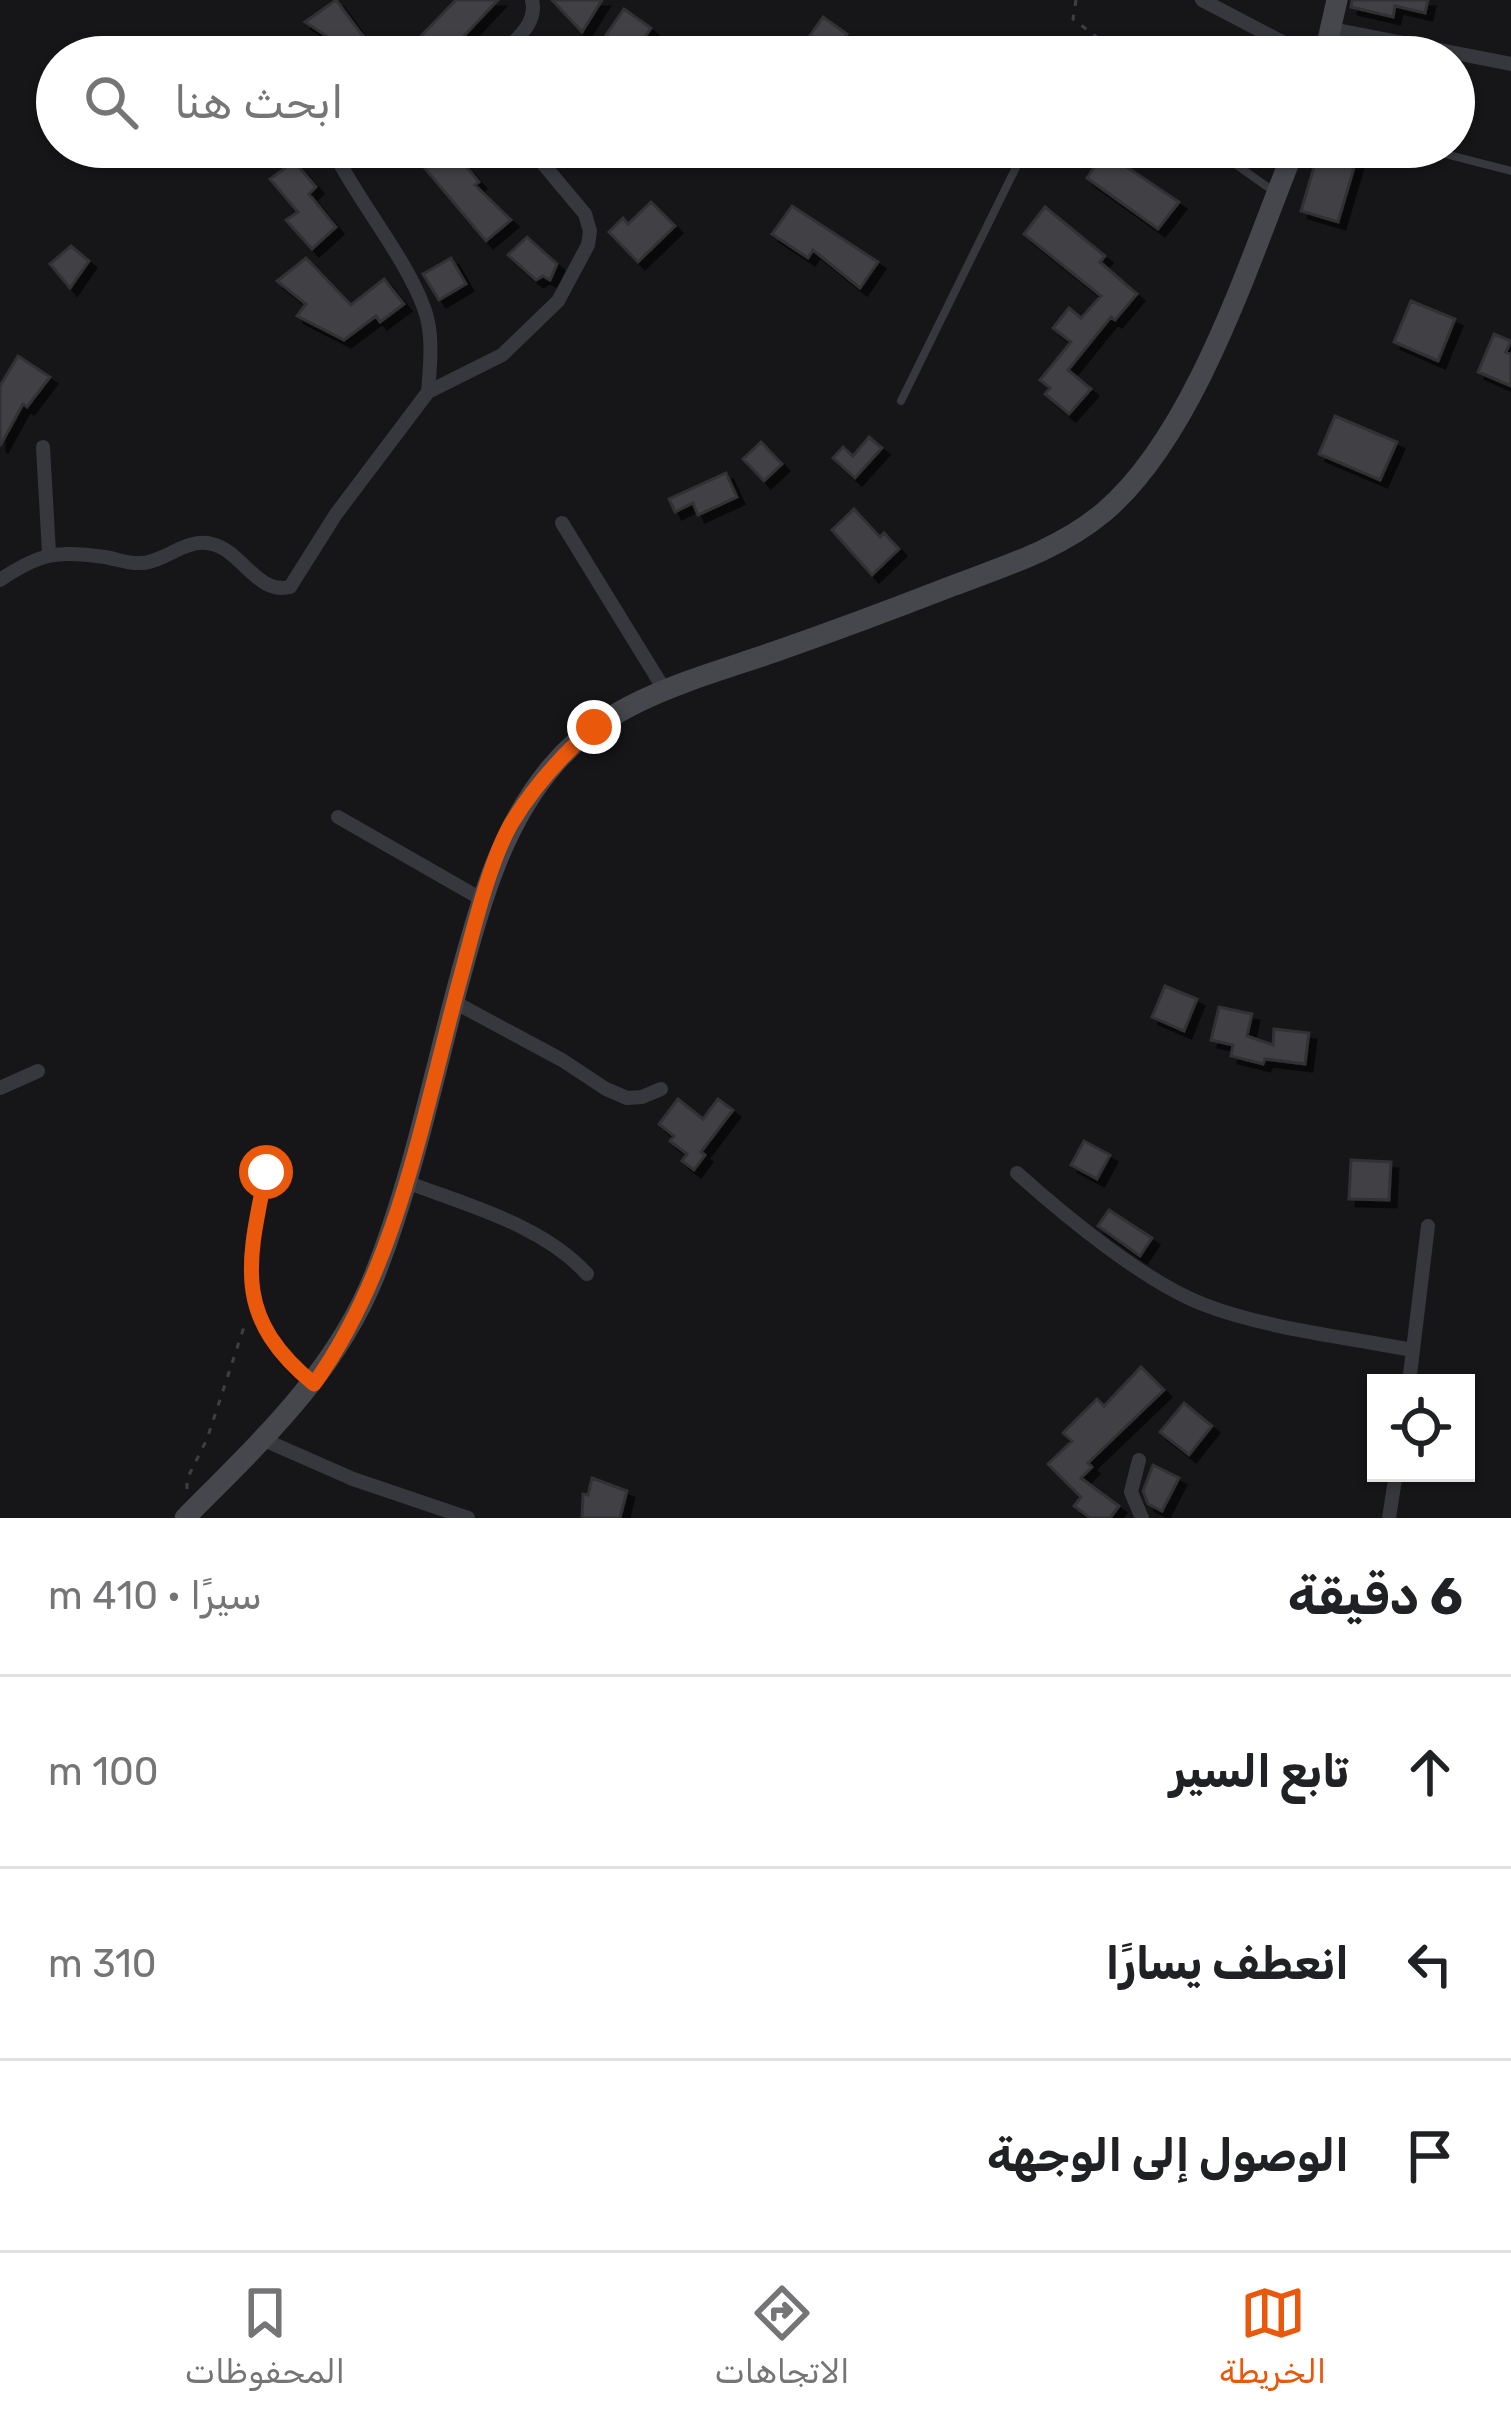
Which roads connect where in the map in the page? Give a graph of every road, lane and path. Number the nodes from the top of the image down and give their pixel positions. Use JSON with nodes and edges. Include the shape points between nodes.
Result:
{"nodes":[{"id":1,"x":532,"y":0,"type":"edge"},
{"id":2,"x":1076,"y":0,"type":"edge"},
{"id":3,"x":1202,"y":0,"type":"edge"},
{"id":4,"x":1337,"y":0,"type":"edge"},
{"id":5,"x":1332,"y":29,"type":"junction"},
{"id":6,"x":519,"y":36,"type":"edge"},
{"id":7,"x":1096,"y":36,"type":"edge"},
{"id":8,"x":1271,"y":36,"type":"edge"},
{"id":9,"x":1330,"y":36,"type":"edge"},
{"id":10,"x":1368,"y":36,"type":"edge"},
{"id":11,"x":1475,"y":57,"type":"edge"},
{"id":12,"x":1511,"y":64,"type":"edge"},
{"id":13,"x":1475,"y":162,"type":"edge"},
{"id":14,"x":341,"y":168,"type":"edge"},
{"id":15,"x":547,"y":168,"type":"edge"},
{"id":16,"x":1016,"y":168,"type":"edge"},
{"id":17,"x":1248,"y":168,"type":"edge"},
{"id":18,"x":1262,"y":168,"type":"edge"},
{"id":19,"x":1287,"y":168,"type":"edge"},
{"id":20,"x":1511,"y":171,"type":"edge"},
{"id":21,"x":1280,"y":186,"type":"junction"},
{"id":22,"x":428,"y":392,"type":"junction"},
{"id":23,"x":902,"y":400,"type":"dead end"},
{"id":24,"x":43,"y":447,"type":"dead end"},
{"id":25,"x":562,"y":523,"type":"dead end"},
{"id":26,"x":49,"y":553,"type":"junction"},
{"id":27,"x":0,"y":580,"type":"edge"},
{"id":28,"x":664,"y":689,"type":"junction"},
{"id":29,"x":338,"y":817,"type":"dead end"},
{"id":30,"x":483,"y":900,"type":"junction"},
{"id":31,"x":454,"y":1002,"type":"junction"},
{"id":32,"x":38,"y":1071,"type":"dead end"},
{"id":33,"x":0,"y":1088,"type":"edge"},
{"id":34,"x":661,"y":1089,"type":"dead end"},
{"id":35,"x":270,"y":1154,"type":"dead end"},
{"id":36,"x":1017,"y":1173,"type":"dead end"},
{"id":37,"x":404,"y":1181,"type":"junction"},
{"id":38,"x":1428,"y":1226,"type":"dead end"},
{"id":39,"x":587,"y":1274,"type":"dead end"},
{"id":40,"x":252,"y":1298,"type":"junction"},
{"id":41,"x":1412,"y":1350,"type":"junction"},
{"id":42,"x":1410,"y":1374,"type":"edge"},
{"id":43,"x":314,"y":1384,"type":"junction"},
{"id":44,"x":262,"y":1439,"type":"junction"},
{"id":45,"x":1139,"y":1460,"type":"dead end"},
{"id":46,"x":1395,"y":1482,"type":"edge"},
{"id":47,"x":187,"y":1516,"type":"edge"},
{"id":48,"x":468,"y":1518,"type":"edge"},
{"id":49,"x":1142,"y":1518,"type":"edge"},
{"id":50,"x":1389,"y":1518,"type":"edge"}],
"edges":[{"from":1,"to":6,"type":"street","via":[[530,23]]},
{"from":2,"to":7,"type":"path","via":[[1073,19]]},
{"from":3,"to":8,"type":"street"},
{"from":4,"to":5,"type":"street"},
{"from":5,"to":9,"type":"street"},
{"from":5,"to":10,"type":"street"},
{"from":11,"to":12,"type":"street"},
{"from":13,"to":20,"type":"lane"},
{"from":14,"to":22,"type":"street","via":[[425,309]]},
{"from":15,"to":22,"type":"street","via":[[590,231],[559,301],[502,356]]},
{"from":16,"to":23,"type":"lane"},
{"from":17,"to":21,"type":"lane"},
{"from":18,"to":21,"type":"path"},
{"from":19,"to":21,"type":"street"},
{"from":21,"to":28,"type":"street","via":[[1224,326],[1174,422],[1145,470],[1104,512],[1031,556]]},
{"from":22,"to":26,"type":"street","via":[[290,587],[267,585],[209,542],[138,564]]},
{"from":24,"to":26,"type":"street"},
{"from":25,"to":28,"type":"street"},
{"from":26,"to":27,"type":"street"},
{"from":28,"to":30,"type":"street","via":[[594,727],[559,758],[508,829]]},
{"from":29,"to":30,"type":"street"},
{"from":30,"to":31,"type":"street"},
{"from":31,"to":34,"type":"street","via":[[627,1098]]},
{"from":31,"to":37,"type":"street"},
{"from":32,"to":33,"type":"street"},
{"from":35,"to":40,"type":"street","via":[[252,1244]]},
{"from":36,"to":41,"type":"street","via":[[1185,1297]]},
{"from":37,"to":39,"type":"street","via":[[543,1239]]},
{"from":37,"to":43,"type":"street","via":[[375,1274]]},
{"from":38,"to":41,"type":"street"},
{"from":40,"to":43,"type":"street","via":[[282,1358]]},
{"from":40,"to":47,"type":"path","via":[[224,1396],[187,1479]]},
{"from":41,"to":42,"type":"street"},
{"from":43,"to":44,"type":"street"},
{"from":44,"to":47,"type":"street"},
{"from":44,"to":48,"type":"street"},
{"from":45,"to":49,"type":"street","via":[[1130,1492]]},
{"from":46,"to":50,"type":"street"}]}
